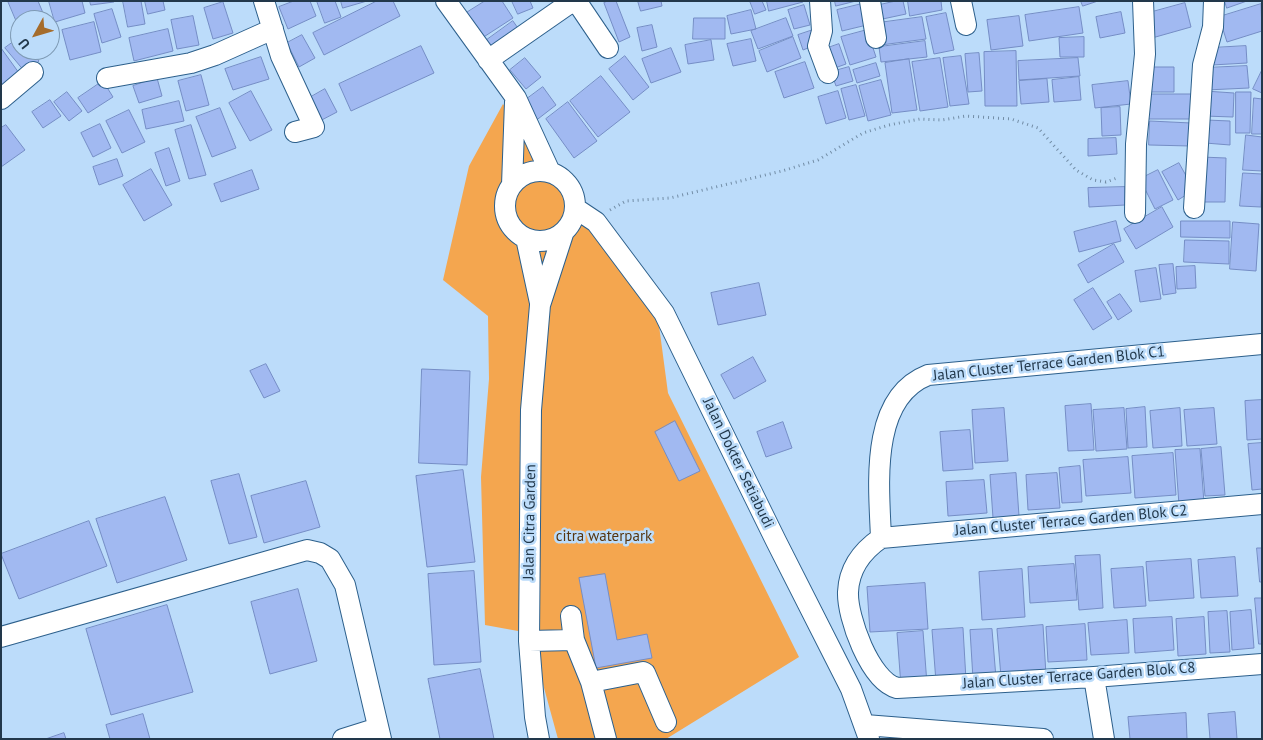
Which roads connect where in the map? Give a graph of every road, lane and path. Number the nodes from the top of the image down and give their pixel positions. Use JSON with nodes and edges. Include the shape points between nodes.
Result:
{"nodes":[{"id":1,"x":264,"y":1,"type":"edge"},
{"id":2,"x":446,"y":1,"type":"edge"},
{"id":3,"x":820,"y":1,"type":"edge"},
{"id":4,"x":870,"y":1,"type":"edge"},
{"id":5,"x":961,"y":1,"type":"edge"},
{"id":6,"x":1143,"y":1,"type":"edge"},
{"id":7,"x":1214,"y":1,"type":"edge"},
{"id":8,"x":966,"y":25,"type":"dead end"},
{"id":9,"x":273,"y":29,"type":"junction"},
{"id":10,"x":876,"y":38,"type":"dead end"},
{"id":11,"x":608,"y":48,"type":"dead end"},
{"id":12,"x":488,"y":60,"type":"junction"},
{"id":13,"x":33,"y":72,"type":"dead end"},
{"id":14,"x":828,"y":73,"type":"dead end"},
{"id":15,"x":107,"y":78,"type":"dead end"},
{"id":16,"x":516,"y":98,"type":"junction"},
{"id":17,"x":1,"y":99,"type":"edge"},
{"id":18,"x":295,"y":132,"type":"dead end"},
{"id":19,"x":1135,"y":170,"type":"junction"},
{"id":20,"x":550,"y":172,"type":"junction"},
{"id":21,"x":512,"y":185,"type":"junction"},
{"id":22,"x":575,"y":208,"type":"junction"},
{"id":23,"x":1194,"y":208,"type":"dead end"},
{"id":24,"x":1135,"y":213,"type":"dead end"},
{"id":25,"x":596,"y":222,"type":"junction"},
{"id":26,"x":563,"y":234,"type":"junction"},
{"id":27,"x":526,"y":238,"type":"junction"},
{"id":28,"x":540,"y":305,"type":"junction"},
{"id":29,"x":1262,"y":344,"type":"edge"},
{"id":30,"x":1262,"y":504,"type":"edge"},
{"id":31,"x":881,"y":538,"type":"junction"},
{"id":32,"x":571,"y":616,"type":"dead end"},
{"id":33,"x":1,"y":638,"type":"edge"},
{"id":34,"x":574,"y":640,"type":"junction"},
{"id":35,"x":529,"y":641,"type":"junction"},
{"id":36,"x":1262,"y":664,"type":"edge"},
{"id":37,"x":1094,"y":677,"type":"junction"},
{"id":38,"x":591,"y":682,"type":"junction"},
{"id":39,"x":666,"y":722,"type":"dead end"},
{"id":40,"x":867,"y":732,"type":"edge"},
{"id":41,"x":380,"y":734,"type":"edge"},
{"id":42,"x":343,"y":739,"type":"edge"},
{"id":43,"x":539,"y":739,"type":"edge"},
{"id":44,"x":606,"y":739,"type":"edge"},
{"id":45,"x":1043,"y":739,"type":"edge"},
{"id":46,"x":1104,"y":739,"type":"edge"}],
"edges":[{"from":1,"to":9,"type":"street"},
{"from":2,"to":12,"type":"street"},
{"from":3,"to":14,"type":"street","via":[[822,31],[818,46]]},
{"from":4,"to":10,"type":"street"},
{"from":5,"to":8,"type":"street"},
{"from":6,"to":19,"type":"street","via":[[1145,54]]},
{"from":7,"to":23,"type":"street","via":[[1213,27],[1203,65]]},
{"from":9,"to":15,"type":"street","via":[[191,63]]},
{"from":9,"to":18,"type":"street","via":[[281,56],[314,127]]},
{"from":11,"to":12,"type":"street","via":[[581,8],[570,3]]},
{"from":12,"to":16,"type":"street"},
{"from":13,"to":17,"type":"street"},
{"from":16,"to":20,"type":"street"},
{"from":16,"to":21,"type":"street"},
{"from":19,"to":24,"type":"street"},
{"from":19,"to":25,"type":"path","via":[[1106,182],[1093,180],[1076,170],[1038,128],[1011,119],[966,116],[920,119],[863,132],[818,160],[782,171],[670,198],[626,201]]},
{"from":20,"to":21,"type":"street","via":[[529,173]]},
{"from":20,"to":22,"type":"street","via":[[568,184],[575,199]]},
{"from":21,"to":27,"type":"street","via":[[505,204],[506,215],[517,233]]},
{"from":22,"to":25,"type":"street","name":"Jalan Dokter Setiabudi"},
{"from":22,"to":26,"type":"street","via":[[574,218]]},
{"from":25,"to":40,"type":"street","name":"Jalan Dokter Setiabudi","via":[[664,313],[851,689]]},
{"from":26,"to":27,"type":"street","via":[[546,241]]},
{"from":26,"to":28,"type":"street","name":"Jalan Citra Garden"},
{"from":27,"to":28,"type":"street","name":"Jalan Citra Garden"},
{"from":28,"to":35,"type":"street","name":"Jalan Citra Garden","via":[[531,410]]},
{"from":29,"to":31,"type":"street","name":"Jalan Cluster Terrace Garden Blok C1","via":[[928,375],[916,380],[891,409],[882,438]]},
{"from":30,"to":31,"type":"street","name":"Jalan Cluster Terrace Garden Blok C2"},
{"from":31,"to":37,"type":"street","name":"Jalan Cluster Terrace Garden Blok C8","via":[[868,546],[858,559],[848,592],[850,616],[870,665],[886,683],[897,688]]},
{"from":32,"to":34,"type":"street"},
{"from":33,"to":41,"type":"street","via":[[306,550],[320,553],[330,559],[346,585]]},
{"from":34,"to":35,"type":"street"},
{"from":34,"to":38,"type":"street"},
{"from":35,"to":43,"type":"street","name":"Jalan Citra Garden"},
{"from":36,"to":37,"type":"street","name":"Jalan Cluster Terrace Garden Blok C8"},
{"from":37,"to":46,"type":"street"},
{"from":38,"to":39,"type":"street","via":[[646,673]]},
{"from":38,"to":44,"type":"street"},
{"from":40,"to":45,"type":"street"},
{"from":41,"to":42,"type":"street"}]}
